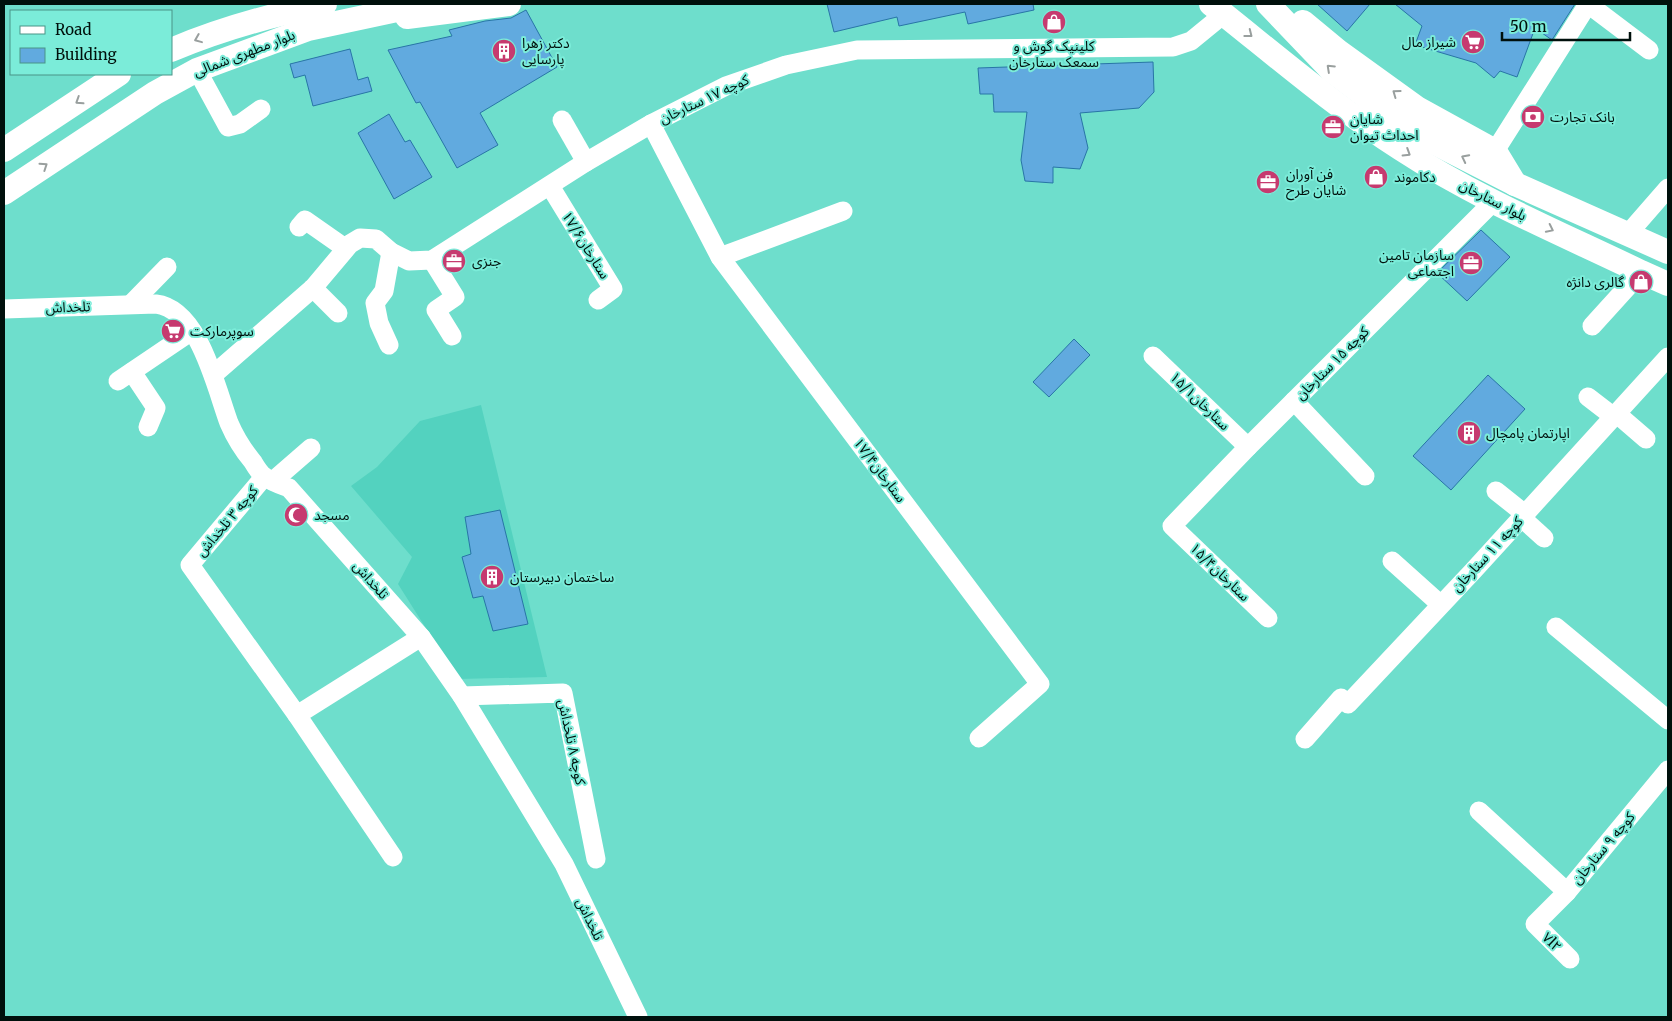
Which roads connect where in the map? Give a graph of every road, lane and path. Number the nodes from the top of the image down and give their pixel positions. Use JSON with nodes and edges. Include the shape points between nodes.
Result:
{"nodes":[{"id":1,"x":275,"y":4,"type":"edge"},
{"id":2,"x":294,"y":4,"type":"edge"},
{"id":3,"x":325,"y":4,"type":"edge"},
{"id":4,"x":425,"y":4,"type":"edge"},
{"id":5,"x":508,"y":4,"type":"edge"},
{"id":6,"x":1268,"y":4,"type":"edge"},
{"id":7,"x":1284,"y":4,"type":"edge"},
{"id":8,"x":1588,"y":4,"type":"edge"},
{"id":9,"x":1217,"y":9,"type":"edge"},
{"id":10,"x":224,"y":28,"type":"junction"},
{"id":11,"x":308,"y":29,"type":"junction"},
{"id":12,"x":172,"y":50,"type":"edge"},
{"id":13,"x":1649,"y":50,"type":"dead end"},
{"id":14,"x":197,"y":70,"type":"junction"},
{"id":15,"x":117,"y":75,"type":"edge"},
{"id":16,"x":261,"y":109,"type":"dead end"},
{"id":17,"x":562,"y":120,"type":"dead end"},
{"id":18,"x":651,"y":124,"type":"junction"},
{"id":19,"x":4,"y":150,"type":"edge"},
{"id":20,"x":1495,"y":151,"type":"junction"},
{"id":21,"x":586,"y":162,"type":"junction"},
{"id":22,"x":1515,"y":184,"type":"junction"},
{"id":23,"x":550,"y":186,"type":"junction"},
{"id":24,"x":1668,"y":188,"type":"edge"},
{"id":25,"x":4,"y":193,"type":"edge"},
{"id":26,"x":1494,"y":202,"type":"junction"},
{"id":27,"x":843,"y":211,"type":"dead end"},
{"id":28,"x":299,"y":227,"type":"dead end"},
{"id":29,"x":1627,"y":234,"type":"junction"},
{"id":30,"x":345,"y":248,"type":"junction"},
{"id":31,"x":391,"y":252,"type":"junction"},
{"id":32,"x":1668,"y":252,"type":"edge"},
{"id":33,"x":720,"y":256,"type":"junction"},
{"id":34,"x":432,"y":260,"type":"junction"},
{"id":35,"x":166,"y":267,"type":"dead end"},
{"id":36,"x":1641,"y":272,"type":"junction"},
{"id":37,"x":1668,"y":284,"type":"edge"},
{"id":38,"x":312,"y":288,"type":"junction"},
{"id":39,"x":598,"y":300,"type":"dead end"},
{"id":40,"x":131,"y":304,"type":"junction"},
{"id":41,"x":4,"y":309,"type":"edge"},
{"id":42,"x":338,"y":313,"type":"dead end"},
{"id":43,"x":1592,"y":326,"type":"dead end"},
{"id":44,"x":192,"y":331,"type":"junction"},
{"id":45,"x":452,"y":336,"type":"dead end"},
{"id":46,"x":388,"y":345,"type":"dead end"},
{"id":47,"x":1153,"y":356,"type":"dead end"},
{"id":48,"x":1668,"y":357,"type":"edge"},
{"id":49,"x":213,"y":375,"type":"junction"},
{"id":50,"x":1588,"y":397,"type":"dead end"},
{"id":51,"x":1294,"y":401,"type":"junction"},
{"id":52,"x":1615,"y":416,"type":"junction"},
{"id":53,"x":148,"y":427,"type":"dead end"},
{"id":54,"x":1646,"y":439,"type":"dead end"},
{"id":55,"x":1248,"y":447,"type":"junction"},
{"id":56,"x":311,"y":448,"type":"dead end"},
{"id":57,"x":1365,"y":476,"type":"dead end"},
{"id":58,"x":268,"y":479,"type":"junction"},
{"id":59,"x":1496,"y":491,"type":"dead end"},
{"id":60,"x":1524,"y":516,"type":"junction"},
{"id":61,"x":1172,"y":526,"type":"joint"},
{"id":62,"x":1544,"y":538,"type":"dead end"},
{"id":63,"x":1392,"y":561,"type":"dead end"},
{"id":64,"x":1440,"y":604,"type":"junction"},
{"id":65,"x":1268,"y":618,"type":"dead end"},
{"id":66,"x":1556,"y":627,"type":"dead end"},
{"id":67,"x":421,"y":637,"type":"junction"},
{"id":68,"x":462,"y":696,"type":"junction"},
{"id":69,"x":297,"y":715,"type":"junction"},
{"id":70,"x":1668,"y":720,"type":"edge"},
{"id":71,"x":979,"y":738,"type":"dead end"},
{"id":72,"x":1305,"y":739,"type":"dead end"},
{"id":73,"x":1668,"y":770,"type":"edge"},
{"id":74,"x":1479,"y":811,"type":"dead end"},
{"id":75,"x":393,"y":857,"type":"dead end"},
{"id":76,"x":596,"y":859,"type":"dead end"},
{"id":77,"x":1566,"y":892,"type":"junction"},
{"id":78,"x":1535,"y":924,"type":"joint"},
{"id":79,"x":1570,"y":959,"type":"dead end"},
{"id":80,"x":638,"y":1017,"type":"edge"}],
"edges":[{"from":1,"to":10,"type":"main road"},
{"from":2,"to":10,"type":"main road"},
{"from":3,"to":10,"type":"main road","name":"بلوار مطهرى شمالى"},
{"from":4,"to":11,"type":"main road","name":"بلوار مطهرى شمالى"},
{"from":5,"to":11,"type":"main road"},
{"from":22,"to":6,"type":"main road","name":"بلوار ستارخان","one_way":true,"via":[[1433,142],[1385,111],[1332,71]]},
{"from":20,"to":7,"type":"main road","one_way":true,"via":[[1417,108],[1338,51]]},
{"from":8,"to":13,"type":"street"},
{"from":8,"to":20,"type":"street"},
{"from":9,"to":18,"type":"street","name":"کوچه ۱۷ ستارخان","via":[[1191,41],[1173,47],[857,50],[786,65],[734,83]]},
{"from":9,"to":26,"type":"main road","name":"بلوار ستارخان","one_way":true,"via":[[1399,148]]},
{"from":10,"to":12,"type":"main road","name":"بلوار مطهرى شمالى","one_way":true},
{"from":11,"to":14,"type":"main road","name":"بلوار مطهرى شمالى"},
{"from":14,"to":16,"type":"street","via":[[228,127],[240,124]]},
{"from":25,"to":14,"type":"main road","name":"بلوار مطهرى شمالى","one_way":true,"via":[[155,93]]},
{"from":15,"to":19,"type":"main road","one_way":true},
{"from":17,"to":21,"type":"street"},
{"from":18,"to":21,"type":"street","name":"کوچه ۱۷ ستارخان"},
{"from":18,"to":33,"type":"street","name":"ستارخان۱۷/۴"},
{"from":20,"to":22,"type":"main road"},
{"from":21,"to":23,"type":"street","name":"کوچه ۱۷ ستارخان"},
{"from":22,"to":29,"type":"main road","name":"بلوار ستارخان"},
{"from":23,"to":34,"type":"street","name":"کوچه ۱۷ ستارخان"},
{"from":23,"to":39,"type":"street","name":"ستارخان۱۷/۶","via":[[613,289]]},
{"from":24,"to":29,"type":"street"},
{"from":26,"to":36,"type":"main road","name":"بلوار ستارخان","one_way":true},
{"from":26,"to":51,"type":"street","name":"کوچه ۱۵ ستارخان"},
{"from":27,"to":33,"type":"street"},
{"from":28,"to":30,"type":"street","via":[[305,220]]},
{"from":29,"to":32,"type":"main road","name":"بلوار ستارخان"},
{"from":30,"to":31,"type":"street","via":[[360,238],[376,239]]},
{"from":30,"to":38,"type":"street"},
{"from":31,"to":34,"type":"street","via":[[409,261]]},
{"from":31,"to":46,"type":"street","via":[[384,291],[375,303]]},
{"from":33,"to":71,"type":"street","name":"ستارخان۱۷/۴","via":[[1040,684]]},
{"from":34,"to":45,"type":"street","via":[[455,297],[436,310]]},
{"from":35,"to":40,"type":"street"},
{"from":36,"to":37,"type":"main road","name":"بلوار ستارخان"},
{"from":36,"to":43,"type":"street"},
{"from":38,"to":42,"type":"street"},
{"from":38,"to":49,"type":"street"},
{"from":40,"to":41,"type":"street","name":"تلخداش"},
{"from":40,"to":44,"type":"street","name":"تلخداش","via":[[172,308]]},
{"from":44,"to":49,"type":"street","name":"تلخداش"},
{"from":44,"to":53,"type":"street","via":[[125,376],[156,408]]},
{"from":47,"to":55,"type":"street","name":"ستارخان۱۵/۱"},
{"from":48,"to":52,"type":"street","name":"کوچه ۱۱ ستارخان"},
{"from":49,"to":58,"type":"street","name":"تلخداش","via":[[237,440]]},
{"from":50,"to":52,"type":"street"},
{"from":51,"to":55,"type":"street","name":"کوچه ۱۵ ستارخان"},
{"from":51,"to":57,"type":"street"},
{"from":52,"to":54,"type":"street"},
{"from":52,"to":60,"type":"street","name":"کوچه ۱۱ ستارخان"},
{"from":55,"to":61,"type":"street","name":"کوچه ۱۵ ستارخان"},
{"from":56,"to":58,"type":"street","name":"کوچه ۳ تلخداش"},
{"from":58,"to":67,"type":"street","name":"تلخداش","via":[[289,488]]},
{"from":58,"to":69,"type":"street","name":"کوچه ۳ تلخداش","via":[[190,565]]},
{"from":59,"to":60,"type":"street"},
{"from":60,"to":62,"type":"street"},
{"from":60,"to":64,"type":"street","name":"کوچه ۱۱ ستارخان"},
{"from":61,"to":65,"type":"street","name":"ستارخان۱۵/۴"},
{"from":63,"to":64,"type":"street"},
{"from":64,"to":72,"type":"street","name":"کوچه ۱۱ ستارخان","via":[[1348,704],[1341,698]]},
{"from":66,"to":70,"type":"street"},
{"from":67,"to":68,"type":"street","name":"تلخداش"},
{"from":67,"to":69,"type":"street"},
{"from":68,"to":76,"type":"street","name":"کوچه ۸ تلخداش","via":[[563,693]]},
{"from":68,"to":80,"type":"street","name":"تلخداش","via":[[564,864]]},
{"from":69,"to":75,"type":"street"},
{"from":73,"to":77,"type":"street","name":"کوچه ۹ ستارخان"},
{"from":74,"to":77,"type":"street"},
{"from":77,"to":78,"type":"street","name":"کوچه ۹ ستارخان"},
{"from":78,"to":79,"type":"street","name":"۷l۲"}]}
